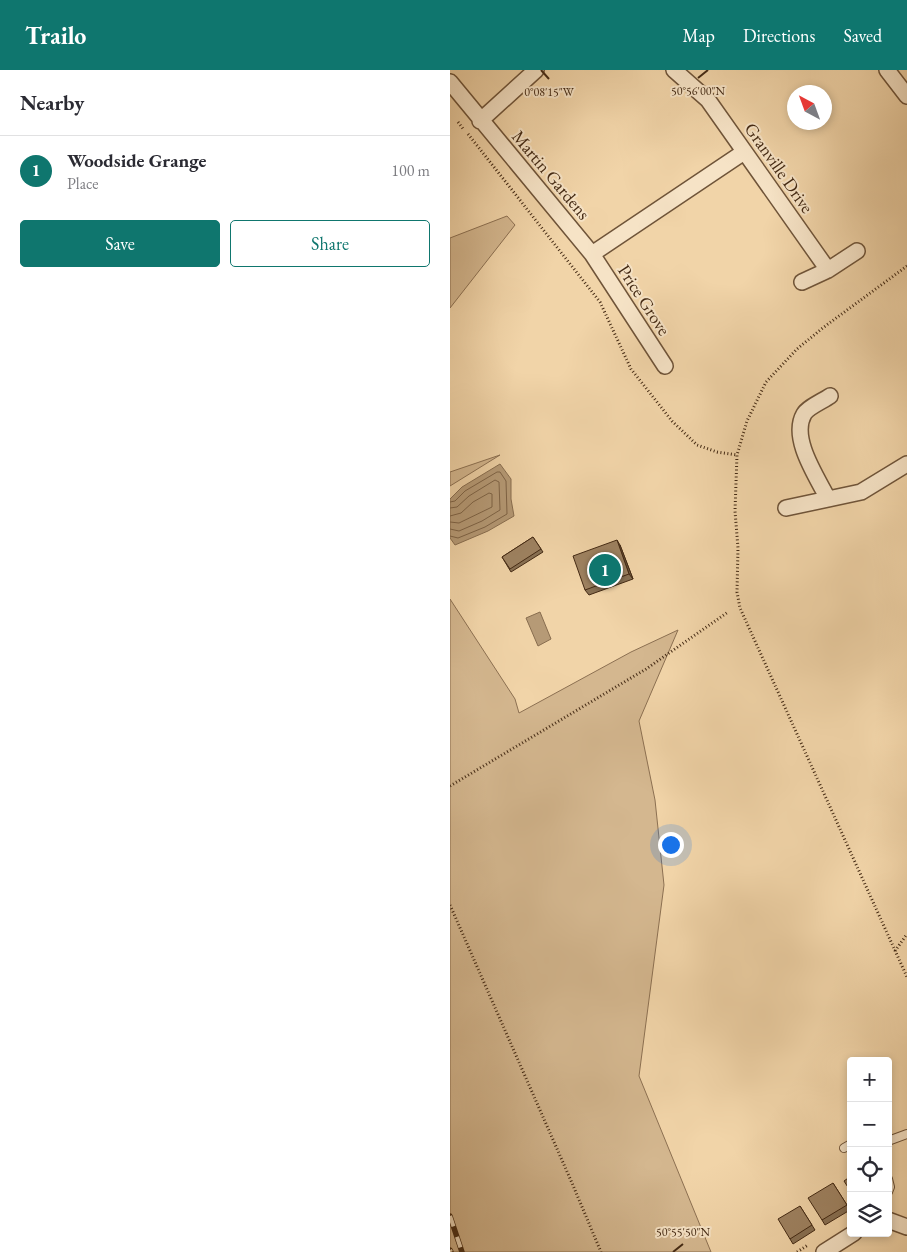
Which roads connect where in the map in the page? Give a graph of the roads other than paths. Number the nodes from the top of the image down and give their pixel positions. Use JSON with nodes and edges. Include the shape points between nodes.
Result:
{"nodes":[{"id":1,"x":536,"y":70,"type":"edge"},
{"id":2,"x":674,"y":70,"type":"edge"},
{"id":3,"x":887,"y":70,"type":"edge"},
{"id":4,"x":450,"y":82,"type":"edge"},
{"id":5,"x":907,"y":96,"type":"edge"},
{"id":6,"x":480,"y":121,"type":"junction"},
{"id":7,"x":744,"y":152,"type":"junction"},
{"id":8,"x":857,"y":251,"type":"dead end"},
{"id":9,"x":592,"y":254,"type":"junction"},
{"id":10,"x":828,"y":270,"type":"junction"},
{"id":11,"x":802,"y":282,"type":"dead end"},
{"id":12,"x":665,"y":366,"type":"dead end"},
{"id":13,"x":830,"y":396,"type":"dead end"},
{"id":14,"x":907,"y":464,"type":"edge"},
{"id":15,"x":828,"y":499,"type":"junction"},
{"id":16,"x":786,"y":508,"type":"dead end"},
{"id":17,"x":907,"y":1134,"type":"edge"},
{"id":18,"x":892,"y":1140,"type":"edge"},
{"id":19,"x":892,"y":1220,"type":"edge"},
{"id":20,"x":907,"y":1227,"type":"edge"},
{"id":21,"x":848,"y":1237,"type":"edge"},
{"id":22,"x":824,"y":1252,"type":"edge"}],
"edges":[{"from":1,"to":6,"type":"street"},
{"from":2,"to":7,"type":"street","name":"Granville Drive","via":[[708,100]]},
{"from":3,"to":5,"type":"street"},
{"from":4,"to":6,"type":"street","name":"Martin Gardens"},
{"from":6,"to":9,"type":"street","name":"Martin Gardens"},
{"from":7,"to":9,"type":"street"},
{"from":7,"to":10,"type":"street","name":"Granville Drive"},
{"from":8,"to":10,"type":"street"},
{"from":9,"to":12,"type":"street","name":"Price Grove"},
{"from":10,"to":11,"type":"street"},
{"from":13,"to":15,"type":"street","via":[[805,413],[799,430],[802,446]]},
{"from":14,"to":15,"type":"street","via":[[861,492]]},
{"from":15,"to":16,"type":"street"},
{"from":17,"to":18,"type":"lane"},
{"from":19,"to":20,"type":"street"},
{"from":21,"to":22,"type":"street"}]}
